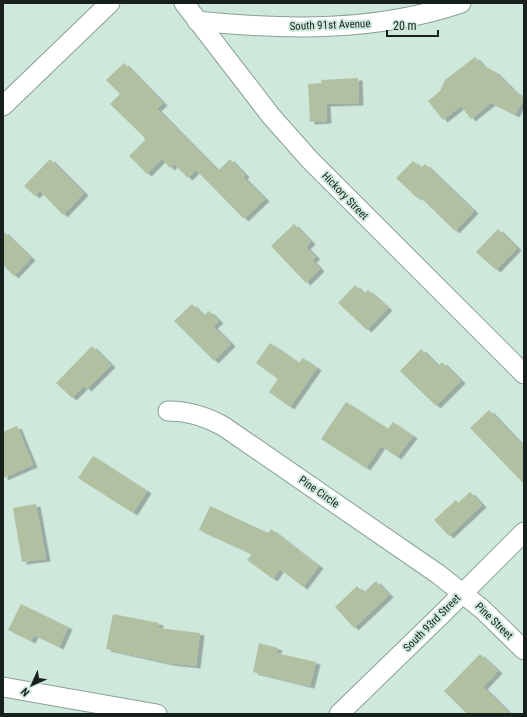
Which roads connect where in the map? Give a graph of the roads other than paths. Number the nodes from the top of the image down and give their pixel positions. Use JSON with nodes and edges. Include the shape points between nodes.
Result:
{"nodes":[{"id":1,"x":110,"y":3,"type":"edge"},
{"id":2,"x":184,"y":3,"type":"edge"},
{"id":3,"x":461,"y":3,"type":"edge"},
{"id":4,"x":197,"y":20,"type":"junction"},
{"id":5,"x":3,"y":106,"type":"edge"},
{"id":6,"x":524,"y":374,"type":"edge"},
{"id":7,"x":168,"y":411,"type":"dead end"},
{"id":8,"x":524,"y":532,"type":"edge"},
{"id":9,"x":462,"y":593,"type":"junction"},
{"id":10,"x":524,"y":650,"type":"edge"},
{"id":11,"x":3,"y":687,"type":"edge"},
{"id":12,"x":157,"y":714,"type":"edge"},
{"id":13,"x":339,"y":714,"type":"edge"}],
"edges":[{"from":1,"to":5,"type":"street"},
{"from":2,"to":4,"type":"street","name":"Hickory Street"},
{"from":3,"to":4,"type":"street","name":"South 91st Avenue","via":[[415,16],[356,25],[245,25]]},
{"from":4,"to":6,"type":"street","name":"Hickory Street","via":[[271,116],[310,160]]},
{"from":7,"to":9,"type":"street","name":"Pine Circle","via":[[205,416],[223,426]]},
{"from":8,"to":9,"type":"street","name":"South 93rd Street"},
{"from":9,"to":10,"type":"street","name":"Pine Street"},
{"from":9,"to":13,"type":"street","name":"South 93rd Street"},
{"from":11,"to":12,"type":"street"}]}
